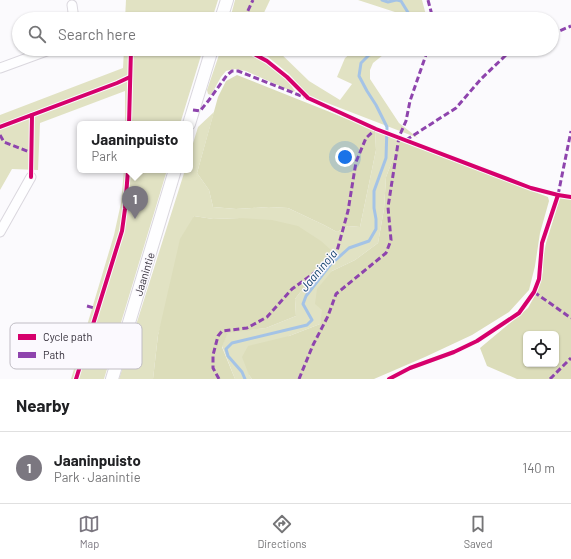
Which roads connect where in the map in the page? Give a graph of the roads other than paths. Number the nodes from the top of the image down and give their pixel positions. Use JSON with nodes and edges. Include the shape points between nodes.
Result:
{"nodes":[{"id":1,"x":227,"y":0,"type":"edge"},
{"id":2,"x":72,"y":5,"type":"dead end"},
{"id":3,"x":73,"y":12,"type":"edge"},
{"id":4,"x":223,"y":12,"type":"edge"},
{"id":5,"x":33,"y":56,"type":"edge"},
{"id":6,"x":210,"y":56,"type":"edge"},
{"id":7,"x":0,"y":68,"type":"edge"},
{"id":8,"x":190,"y":121,"type":"edge"},
{"id":9,"x":174,"y":173,"type":"edge"},
{"id":10,"x":31,"y":176,"type":"dead end"},
{"id":11,"x":0,"y":232,"type":"edge"},
{"id":12,"x":129,"y":323,"type":"edge"},
{"id":13,"x":115,"y":369,"type":"edge"},
{"id":14,"x":112,"y":379,"type":"edge"}],
"edges":[{"from":1,"to":4,"type":"main road"},
{"from":2,"to":3,"type":"street"},
{"from":5,"to":7,"type":"street"},
{"from":6,"to":8,"type":"main road"},
{"from":9,"to":12,"type":"main road","name":"Jaanintie"},
{"from":10,"to":11,"type":"street"},
{"from":13,"to":14,"type":"main road","name":"Jaanintie"}]}
